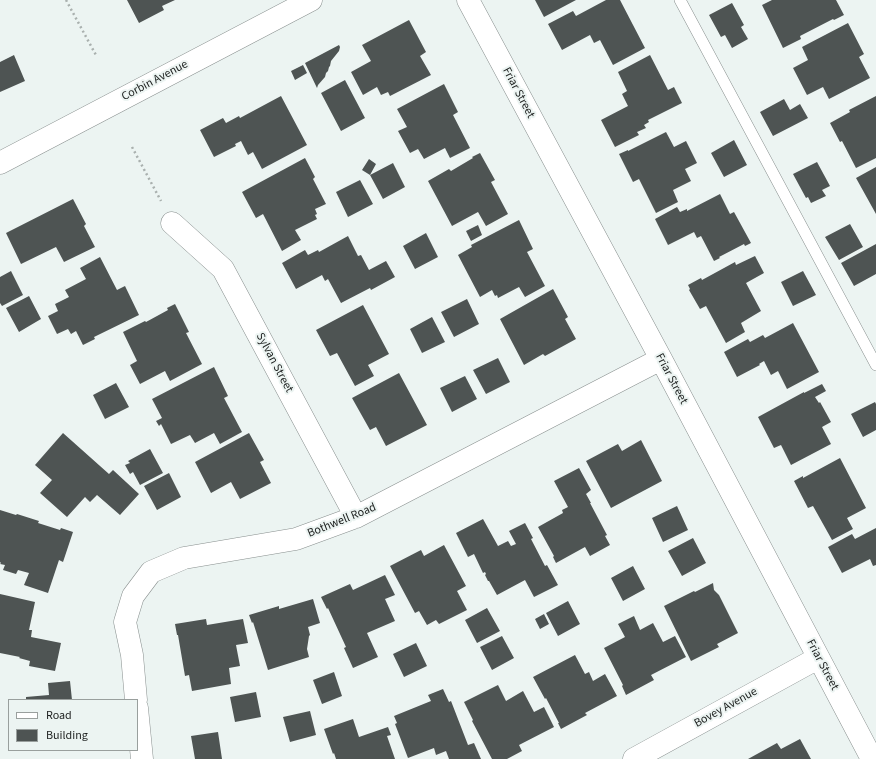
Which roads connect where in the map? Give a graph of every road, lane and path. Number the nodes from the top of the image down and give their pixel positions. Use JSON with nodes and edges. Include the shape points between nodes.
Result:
{"nodes":[{"id":1,"x":66,"y":0,"type":"edge"},
{"id":2,"x":311,"y":0,"type":"edge"},
{"id":3,"x":468,"y":0,"type":"edge"},
{"id":4,"x":680,"y":0,"type":"edge"},
{"id":5,"x":97,"y":57,"type":"dead end"},
{"id":6,"x":132,"y":147,"type":"dead end"},
{"id":7,"x":0,"y":163,"type":"edge"},
{"id":8,"x":172,"y":223,"type":"joint"},
{"id":9,"x":661,"y":359,"type":"junction"},
{"id":10,"x":876,"y":365,"type":"edge"},
{"id":11,"x":356,"y":518,"type":"junction"},
{"id":12,"x":818,"y":658,"type":"junction"},
{"id":13,"x":136,"y":699,"type":"edge"},
{"id":14,"x":138,"y":718,"type":"edge"},
{"id":15,"x":142,"y":759,"type":"edge"},
{"id":16,"x":634,"y":759,"type":"edge"},
{"id":17,"x":872,"y":759,"type":"edge"}],
"edges":[{"from":1,"to":5,"type":"path"},
{"from":2,"to":7,"type":"street","name":"Corbin Avenue"},
{"from":3,"to":9,"type":"street","name":"Friar Street"},
{"from":4,"to":10,"type":"lane"},
{"from":6,"to":8,"type":"path"},
{"from":8,"to":11,"type":"street","name":"Sylvan Street","via":[[223,269]]},
{"from":9,"to":11,"type":"street","name":"Bothwell Road"},
{"from":9,"to":12,"type":"street","name":"Friar Street"},
{"from":11,"to":13,"type":"street","name":"Bothwell Road","via":[[296,539],[184,558],[152,572],[133,596],[125,622],[132,655]]},
{"from":12,"to":16,"type":"street","name":"Bovey Avenue"},
{"from":12,"to":17,"type":"street","name":"Friar Street"},
{"from":14,"to":15,"type":"street"}]}
